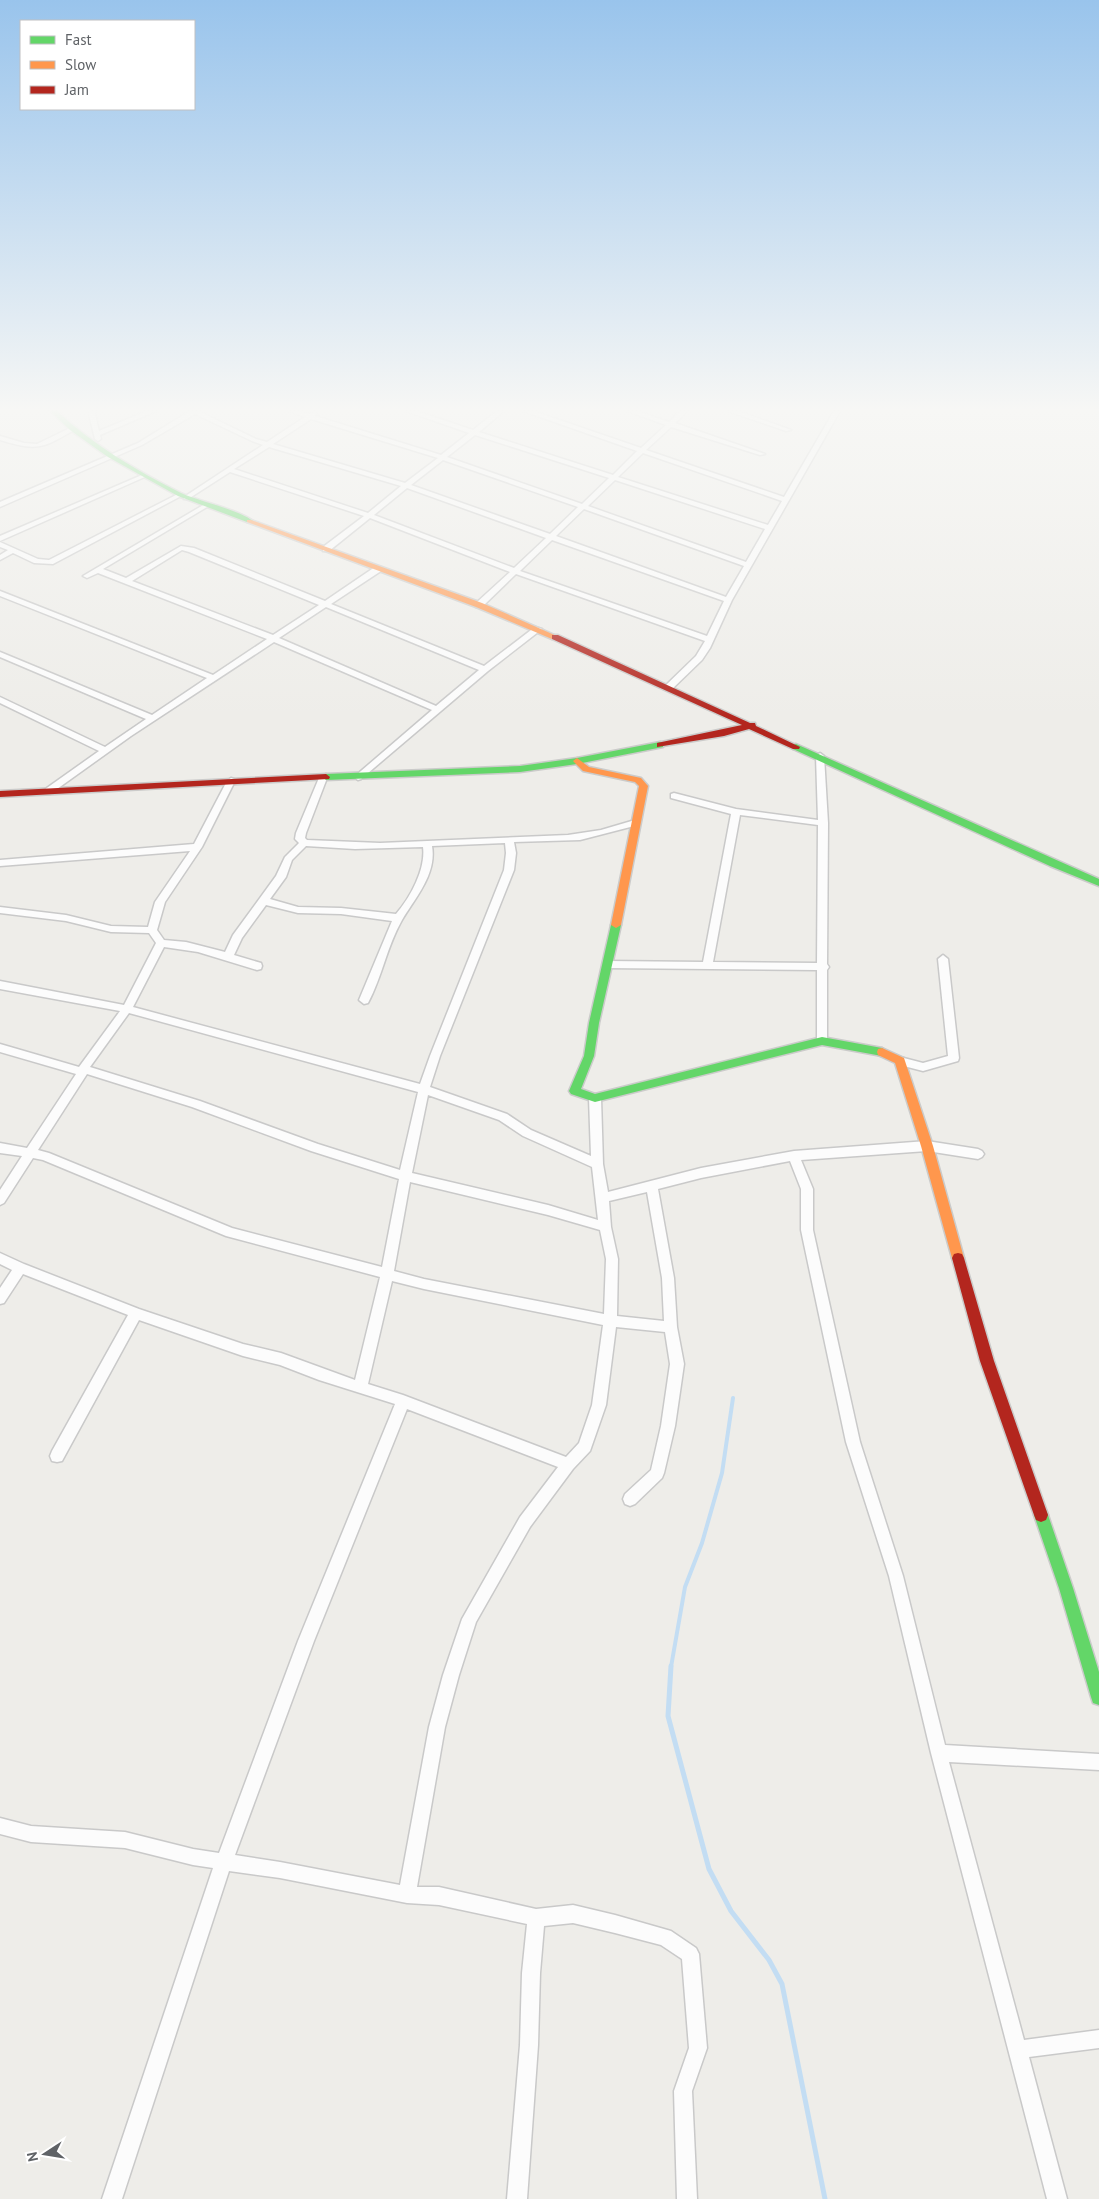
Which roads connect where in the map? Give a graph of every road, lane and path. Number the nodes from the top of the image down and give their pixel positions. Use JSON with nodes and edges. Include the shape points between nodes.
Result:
{"nodes":[{"id":1,"x":58,"y":514,"type":"edge"},
{"id":2,"x":149,"y":514,"type":"edge"},
{"id":3,"x":193,"y":514,"type":"edge"},
{"id":4,"x":227,"y":514,"type":"edge"},
{"id":5,"x":364,"y":514,"type":"edge"},
{"id":6,"x":483,"y":514,"type":"edge"},
{"id":7,"x":576,"y":514,"type":"edge"},
{"id":8,"x":605,"y":514,"type":"edge"},
{"id":9,"x":727,"y":514,"type":"edge"},
{"id":10,"x":778,"y":514,"type":"edge"},
{"id":11,"x":368,"y":515,"type":"junction"},
{"id":12,"x":770,"y":528,"type":"junction"},
{"id":13,"x":550,"y":538,"type":"junction"},
{"id":14,"x":0,"y":539,"type":"edge"},
{"id":15,"x":0,"y":544,"type":"edge"},
{"id":16,"x":326,"y":549,"type":"junction"},
{"id":17,"x":13,"y":550,"type":"junction"},
{"id":18,"x":0,"y":558,"type":"edge"},
{"id":19,"x":749,"y":565,"type":"junction"},
{"id":20,"x":378,"y":569,"type":"junction"},
{"id":21,"x":98,"y":570,"type":"junction"},
{"id":22,"x":514,"y":571,"type":"junction"},
{"id":23,"x":87,"y":576,"type":"dead end"},
{"id":24,"x":126,"y":581,"type":"junction"},
{"id":25,"x":0,"y":592,"type":"edge"},
{"id":26,"x":728,"y":600,"type":"junction"},
{"id":27,"x":325,"y":605,"type":"junction"},
{"id":28,"x":479,"y":605,"type":"junction"},
{"id":29,"x":538,"y":629,"type":"junction"},
{"id":30,"x":274,"y":639,"type":"junction"},
{"id":31,"x":710,"y":640,"type":"junction"},
{"id":32,"x":0,"y":654,"type":"edge"},
{"id":33,"x":485,"y":669,"type":"junction"},
{"id":34,"x":214,"y":678,"type":"junction"},
{"id":35,"x":668,"y":688,"type":"junction"},
{"id":36,"x":0,"y":700,"type":"edge"},
{"id":37,"x":436,"y":709,"type":"junction"},
{"id":38,"x":152,"y":718,"type":"junction"},
{"id":39,"x":752,"y":725,"type":"junction"},
{"id":40,"x":105,"y":750,"type":"junction"},
{"id":41,"x":820,"y":756,"type":"junction"},
{"id":42,"x":577,"y":761,"type":"junction"},
{"id":43,"x":358,"y":776,"type":"junction"},
{"id":44,"x":323,"y":778,"type":"junction"},
{"id":45,"x":231,"y":781,"type":"junction"},
{"id":46,"x":47,"y":792,"type":"junction"},
{"id":47,"x":0,"y":794,"type":"edge"},
{"id":48,"x":674,"y":796,"type":"dead end"},
{"id":49,"x":736,"y":812,"type":"junction"},
{"id":50,"x":636,"y":823,"type":"junction"},
{"id":51,"x":822,"y":823,"type":"junction"},
{"id":52,"x":509,"y":840,"type":"junction"},
{"id":53,"x":304,"y":843,"type":"junction"},
{"id":54,"x":427,"y":843,"type":"junction"},
{"id":55,"x":197,"y":847,"type":"junction"},
{"id":56,"x":0,"y":863,"type":"edge"},
{"id":57,"x":1099,"y":883,"type":"edge"},
{"id":58,"x":263,"y":901,"type":"junction"},
{"id":59,"x":0,"y":910,"type":"edge"},
{"id":60,"x":398,"y":918,"type":"junction"},
{"id":61,"x":152,"y":930,"type":"junction"},
{"id":62,"x":161,"y":943,"type":"junction"},
{"id":63,"x":228,"y":957,"type":"junction"},
{"id":64,"x":943,"y":959,"type":"dead end"},
{"id":65,"x":257,"y":966,"type":"dead end"},
{"id":66,"x":608,"y":966,"type":"junction"},
{"id":67,"x":707,"y":966,"type":"junction"},
{"id":68,"x":824,"y":967,"type":"junction"},
{"id":69,"x":0,"y":985,"type":"edge"},
{"id":70,"x":364,"y":1000,"type":"dead end"},
{"id":71,"x":127,"y":1009,"type":"junction"},
{"id":72,"x":822,"y":1041,"type":"junction"},
{"id":73,"x":0,"y":1048,"type":"edge"},
{"id":74,"x":900,"y":1061,"type":"junction"},
{"id":75,"x":83,"y":1071,"type":"junction"},
{"id":76,"x":424,"y":1089,"type":"junction"},
{"id":77,"x":595,"y":1098,"type":"junction"},
{"id":78,"x":927,"y":1146,"type":"junction"},
{"id":79,"x":0,"y":1148,"type":"edge"},
{"id":80,"x":30,"y":1154,"type":"junction"},
{"id":81,"x":978,"y":1154,"type":"dead end"},
{"id":82,"x":794,"y":1156,"type":"junction"},
{"id":83,"x":597,"y":1164,"type":"junction"},
{"id":84,"x":405,"y":1176,"type":"junction"},
{"id":85,"x":652,"y":1186,"type":"junction"},
{"id":86,"x":603,"y":1198,"type":"junction"},
{"id":87,"x":0,"y":1200,"type":"edge"},
{"id":88,"x":605,"y":1227,"type":"junction"},
{"id":89,"x":0,"y":1258,"type":"edge"},
{"id":90,"x":20,"y":1268,"type":"junction"},
{"id":91,"x":387,"y":1273,"type":"junction"},
{"id":92,"x":0,"y":1299,"type":"edge"},
{"id":93,"x":136,"y":1313,"type":"junction"},
{"id":94,"x":610,"y":1321,"type":"junction"},
{"id":95,"x":671,"y":1327,"type":"junction"},
{"id":96,"x":360,"y":1388,"type":"junction"},
{"id":97,"x":403,"y":1401,"type":"junction"},
{"id":98,"x":57,"y":1456,"type":"dead end"},
{"id":99,"x":568,"y":1464,"type":"junction"},
{"id":100,"x":630,"y":1499,"type":"dead end"},
{"id":101,"x":1099,"y":1697,"type":"edge"},
{"id":102,"x":939,"y":1753,"type":"junction"},
{"id":103,"x":1099,"y":1762,"type":"edge"},
{"id":104,"x":0,"y":1826,"type":"edge"},
{"id":105,"x":224,"y":1862,"type":"junction"},
{"id":106,"x":407,"y":1895,"type":"junction"},
{"id":107,"x":536,"y":1918,"type":"junction"},
{"id":108,"x":1099,"y":2039,"type":"edge"},
{"id":109,"x":1017,"y":2050,"type":"junction"},
{"id":110,"x":112,"y":2199,"type":"edge"},
{"id":111,"x":517,"y":2199,"type":"edge"},
{"id":112,"x":687,"y":2199,"type":"edge"},
{"id":113,"x":1057,"y":2199,"type":"edge"}],
"edges":[{"from":1,"to":14,"type":"street"},
{"from":2,"to":17,"type":"street","via":[[50,562],[37,561]]},
{"from":3,"to":21,"type":"street"},
{"from":4,"to":16,"type":"street"},
{"from":5,"to":11,"type":"street"},
{"from":6,"to":13,"type":"street"},
{"from":7,"to":13,"type":"street"},
{"from":8,"to":19,"type":"street"},
{"from":9,"to":12,"type":"street"},
{"from":10,"to":12,"type":"street"},
{"from":11,"to":16,"type":"street"},
{"from":11,"to":22,"type":"street"},
{"from":12,"to":19,"type":"street"},
{"from":13,"to":22,"type":"street"},
{"from":13,"to":26,"type":"street"},
{"from":15,"to":17,"type":"street"},
{"from":16,"to":20,"type":"street"},
{"from":17,"to":18,"type":"street"},
{"from":19,"to":26,"type":"street"},
{"from":20,"to":27,"type":"street"},
{"from":20,"to":28,"type":"street"},
{"from":21,"to":23,"type":"street"},
{"from":21,"to":24,"type":"street"},
{"from":22,"to":28,"type":"street"},
{"from":22,"to":31,"type":"street"},
{"from":24,"to":27,"type":"street","via":[[181,548]]},
{"from":24,"to":30,"type":"street"},
{"from":25,"to":34,"type":"street"},
{"from":26,"to":31,"type":"street"},
{"from":27,"to":30,"type":"street"},
{"from":27,"to":33,"type":"street"},
{"from":28,"to":29,"type":"street"},
{"from":29,"to":33,"type":"street"},
{"from":29,"to":35,"type":"street"},
{"from":30,"to":34,"type":"street"},
{"from":30,"to":37,"type":"street"},
{"from":31,"to":35,"type":"street","via":[[699,658]]},
{"from":32,"to":38,"type":"street"},
{"from":33,"to":37,"type":"street"},
{"from":34,"to":38,"type":"street"},
{"from":35,"to":39,"type":"street"},
{"from":36,"to":40,"type":"street"},
{"from":37,"to":43,"type":"street"},
{"from":38,"to":40,"type":"street"},
{"from":39,"to":41,"type":"street"},
{"from":39,"to":42,"type":"street","via":[[724,734]]},
{"from":40,"to":46,"type":"street"},
{"from":41,"to":51,"type":"street"},
{"from":41,"to":57,"type":"street"},
{"from":42,"to":43,"type":"street","via":[[520,769]]},
{"from":42,"to":50,"type":"street","via":[[586,768],[638,780],[644,786]]},
{"from":43,"to":44,"type":"street"},
{"from":44,"to":45,"type":"street"},
{"from":44,"to":53,"type":"street","via":[[301,833],[300,839]]},
{"from":45,"to":46,"type":"street"},
{"from":45,"to":55,"type":"street"},
{"from":46,"to":47,"type":"street"},
{"from":48,"to":49,"type":"street"},
{"from":49,"to":51,"type":"street"},
{"from":49,"to":67,"type":"street"},
{"from":50,"to":52,"type":"street","via":[[596,836]]},
{"from":50,"to":66,"type":"street"},
{"from":51,"to":68,"type":"street"},
{"from":52,"to":54,"type":"street"},
{"from":52,"to":76,"type":"street","via":[[512,853],[509,870]]},
{"from":53,"to":54,"type":"street","via":[[355,846]]},
{"from":53,"to":58,"type":"street","via":[[288,859],[281,876]]},
{"from":54,"to":60,"type":"street","via":[[430,850],[422,876],[407,910]]},
{"from":55,"to":56,"type":"street"},
{"from":55,"to":61,"type":"street","via":[[160,902]]},
{"from":58,"to":60,"type":"street","via":[[298,910]]},
{"from":58,"to":63,"type":"street","via":[[237,937]]},
{"from":59,"to":61,"type":"street","via":[[66,918],[111,929]]},
{"from":60,"to":70,"type":"street"},
{"from":61,"to":62,"type":"street"},
{"from":62,"to":63,"type":"street"},
{"from":62,"to":71,"type":"street"},
{"from":63,"to":65,"type":"street"},
{"from":64,"to":74,"type":"street","via":[[954,1058],[923,1067]]},
{"from":66,"to":67,"type":"street"},
{"from":66,"to":77,"type":"street","via":[[589,1056],[575,1090]]},
{"from":67,"to":68,"type":"street"},
{"from":68,"to":72,"type":"street"},
{"from":69,"to":71,"type":"street"},
{"from":71,"to":75,"type":"street"},
{"from":71,"to":76,"type":"street"},
{"from":72,"to":74,"type":"street","via":[[883,1052]]},
{"from":72,"to":77,"type":"street"},
{"from":73,"to":75,"type":"street"},
{"from":74,"to":78,"type":"street"},
{"from":75,"to":80,"type":"street"},
{"from":75,"to":84,"type":"street","via":[[196,1104],[315,1148]]},
{"from":76,"to":83,"type":"street","via":[[503,1117],[527,1132]]},
{"from":76,"to":84,"type":"street"},
{"from":77,"to":83,"type":"street"},
{"from":78,"to":81,"type":"street"},
{"from":78,"to":82,"type":"street"},
{"from":78,"to":101,"type":"street","via":[[987,1361],[1066,1588]]},
{"from":79,"to":80,"type":"street"},
{"from":80,"to":87,"type":"street"},
{"from":80,"to":91,"type":"street","via":[[45,1156],[230,1232]]},
{"from":82,"to":85,"type":"street","via":[[701,1173]]},
{"from":82,"to":102,"type":"street","via":[[807,1189],[807,1230],[853,1442],[896,1576]]},
{"from":83,"to":86,"type":"street"},
{"from":84,"to":88,"type":"street"},
{"from":84,"to":91,"type":"street"},
{"from":85,"to":86,"type":"street"},
{"from":85,"to":95,"type":"street","via":[[668,1278]]},
{"from":86,"to":88,"type":"street"},
{"from":88,"to":94,"type":"street","via":[[612,1260]]},
{"from":89,"to":90,"type":"street"},
{"from":90,"to":92,"type":"street"},
{"from":90,"to":93,"type":"street"},
{"from":91,"to":94,"type":"street","via":[[424,1284]]},
{"from":91,"to":96,"type":"street"},
{"from":93,"to":96,"type":"street"},
{"from":93,"to":98,"type":"street"},
{"from":94,"to":95,"type":"street"},
{"from":94,"to":99,"type":"street","via":[[599,1405],[586,1446]]},
{"from":95,"to":100,"type":"street","via":[[677,1364],[657,1473]]},
{"from":96,"to":97,"type":"street"},
{"from":97,"to":99,"type":"street"},
{"from":97,"to":105,"type":"street","via":[[306,1642]]},
{"from":99,"to":106,"type":"street","via":[[525,1522],[470,1619],[450,1675],[437,1727]]},
{"from":102,"to":103,"type":"street"},
{"from":102,"to":109,"type":"street"},
{"from":104,"to":105,"type":"street","via":[[31,1834],[124,1840]]},
{"from":105,"to":106,"type":"street"},
{"from":105,"to":110,"type":"street"},
{"from":106,"to":107,"type":"street","via":[[439,1896]]},
{"from":107,"to":111,"type":"street"},
{"from":107,"to":112,"type":"street","via":[[573,1914],[665,1937],[690,1954],[698,2048],[683,2091]]},
{"from":108,"to":109,"type":"street"},
{"from":109,"to":113,"type":"street"}]}
